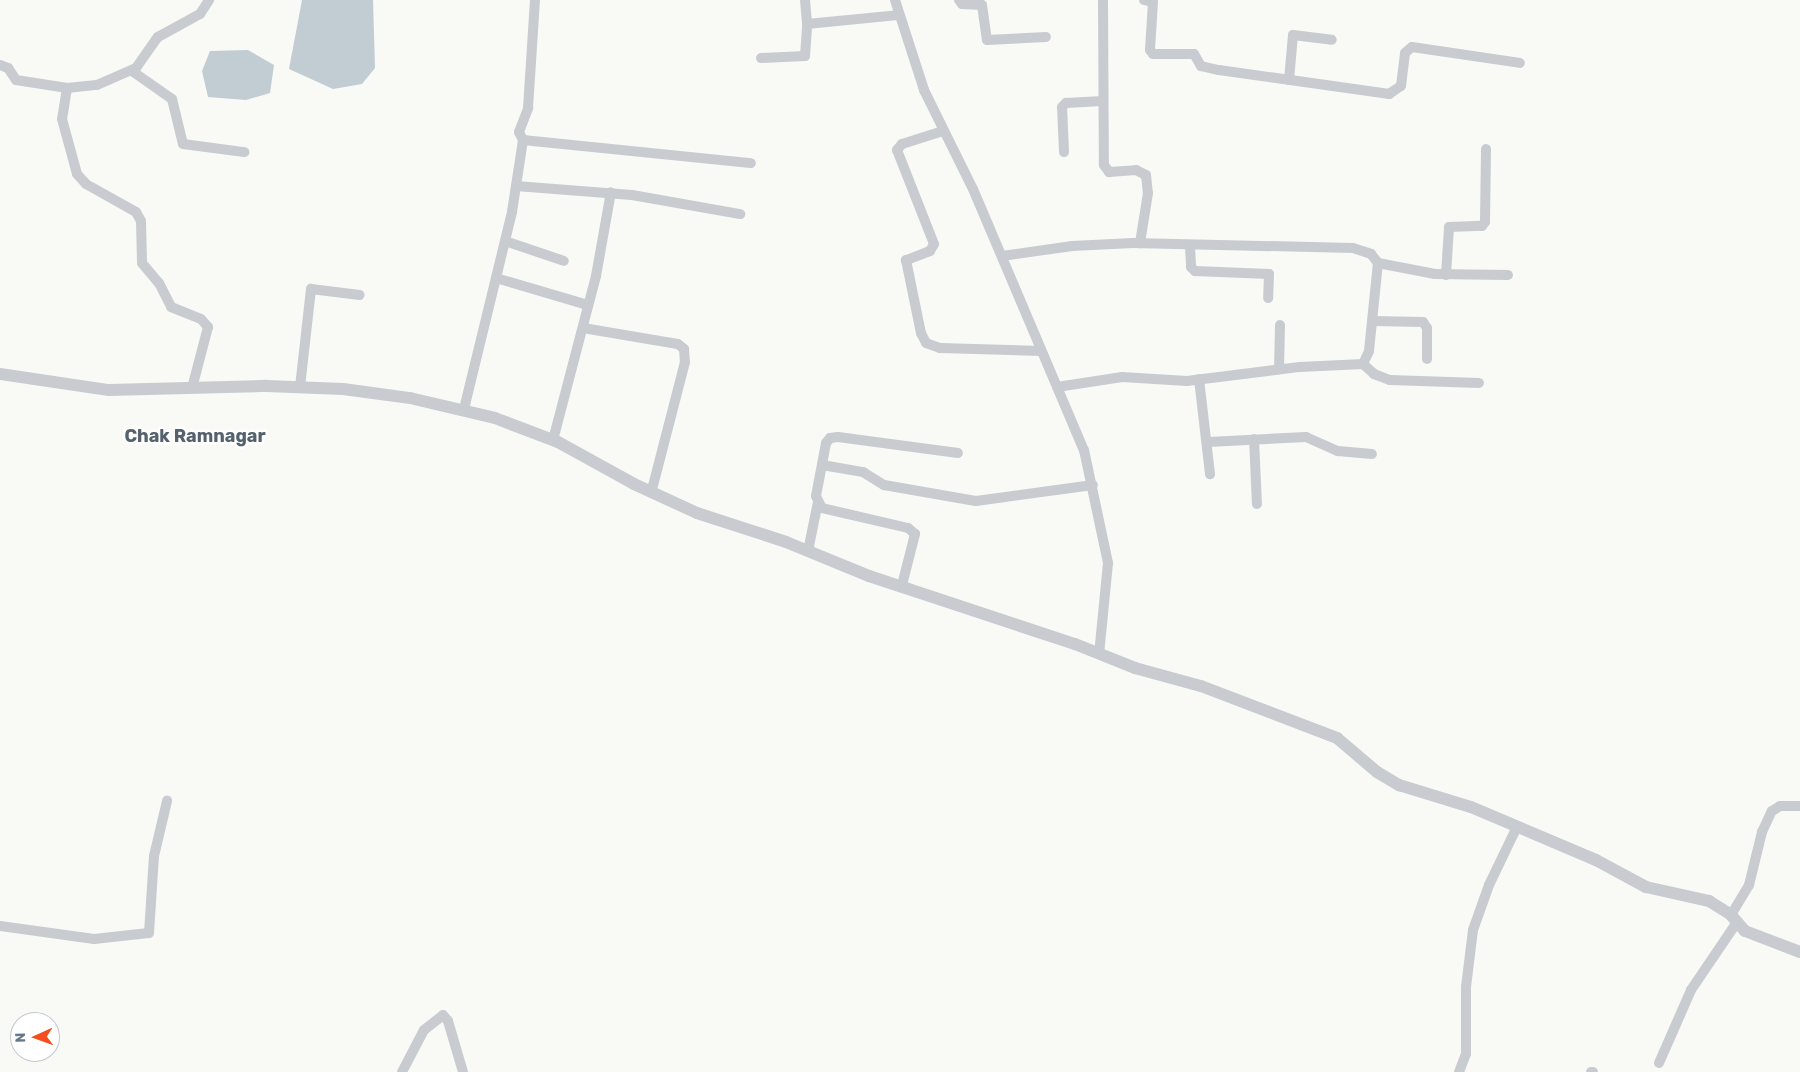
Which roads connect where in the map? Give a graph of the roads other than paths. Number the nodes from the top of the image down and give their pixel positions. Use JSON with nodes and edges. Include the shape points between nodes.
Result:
{"nodes":[{"id":1,"x":209,"y":0,"type":"edge"},
{"id":2,"x":535,"y":0,"type":"edge"},
{"id":3,"x":805,"y":0,"type":"edge"},
{"id":4,"x":895,"y":0,"type":"edge"},
{"id":5,"x":959,"y":0,"type":"edge"},
{"id":6,"x":1102,"y":0,"type":"edge"},
{"id":7,"x":1151,"y":1,"type":"edge"},
{"id":8,"x":898,"y":15,"type":"junction"},
{"id":9,"x":807,"y":24,"type":"junction"},
{"id":10,"x":1046,"y":38,"type":"dead end"},
{"id":11,"x":1332,"y":40,"type":"dead end"},
{"id":12,"x":761,"y":58,"type":"dead end"},
{"id":13,"x":1520,"y":63,"type":"dead end"},
{"id":14,"x":0,"y":65,"type":"edge"},
{"id":15,"x":132,"y":71,"type":"junction"},
{"id":16,"x":1289,"y":80,"type":"junction"},
{"id":17,"x":68,"y":88,"type":"junction"},
{"id":18,"x":1103,"y":101,"type":"junction"},
{"id":19,"x":943,"y":131,"type":"junction"},
{"id":20,"x":523,"y":140,"type":"junction"},
{"id":21,"x":1486,"y":149,"type":"dead end"},
{"id":22,"x":244,"y":152,"type":"dead end"},
{"id":23,"x":1064,"y":152,"type":"dead end"},
{"id":24,"x":751,"y":163,"type":"dead end"},
{"id":25,"x":516,"y":186,"type":"junction"},
{"id":26,"x":611,"y":192,"type":"junction"},
{"id":27,"x":740,"y":214,"type":"dead end"},
{"id":28,"x":505,"y":241,"type":"junction"},
{"id":29,"x":1140,"y":243,"type":"junction"},
{"id":30,"x":1190,"y":246,"type":"junction"},
{"id":31,"x":1002,"y":256,"type":"junction"},
{"id":32,"x":564,"y":260,"type":"dead end"},
{"id":33,"x":1378,"y":263,"type":"junction"},
{"id":34,"x":1446,"y":275,"type":"junction"},
{"id":35,"x":1508,"y":275,"type":"dead end"},
{"id":36,"x":496,"y":278,"type":"junction"},
{"id":37,"x":360,"y":295,"type":"dead end"},
{"id":38,"x":1268,"y":298,"type":"dead end"},
{"id":39,"x":588,"y":305,"type":"junction"},
{"id":40,"x":1372,"y":321,"type":"junction"},
{"id":41,"x":1280,"y":325,"type":"dead end"},
{"id":42,"x":583,"y":328,"type":"junction"},
{"id":43,"x":1042,"y":351,"type":"junction"},
{"id":44,"x":1427,"y":359,"type":"dead end"},
{"id":45,"x":1363,"y":364,"type":"junction"},
{"id":46,"x":1280,"y":369,"type":"junction"},
{"id":47,"x":0,"y":374,"type":"edge"},
{"id":48,"x":1199,"y":379,"type":"junction"},
{"id":49,"x":1479,"y":383,"type":"dead end"},
{"id":50,"x":300,"y":387,"type":"junction"},
{"id":51,"x":1057,"y":387,"type":"junction"},
{"id":52,"x":192,"y":388,"type":"junction"},
{"id":53,"x":464,"y":409,"type":"junction"},
{"id":54,"x":1254,"y":439,"type":"junction"},
{"id":55,"x":553,"y":440,"type":"junction"},
{"id":56,"x":1208,"y":442,"type":"junction"},
{"id":57,"x":958,"y":453,"type":"dead end"},
{"id":58,"x":1372,"y":454,"type":"dead end"},
{"id":59,"x":822,"y":465,"type":"junction"},
{"id":60,"x":1210,"y":474,"type":"dead end"},
{"id":61,"x":1093,"y":485,"type":"junction"},
{"id":62,"x":651,"y":493,"type":"junction"},
{"id":63,"x":818,"y":502,"type":"junction"},
{"id":64,"x":1257,"y":504,"type":"dead end"},
{"id":65,"x":808,"y":551,"type":"junction"},
{"id":66,"x":902,"y":586,"type":"junction"},
{"id":67,"x":1099,"y":654,"type":"junction"},
{"id":68,"x":167,"y":801,"type":"dead end"},
{"id":69,"x":1800,"y":806,"type":"edge"},
{"id":70,"x":1516,"y":829,"type":"junction"},
{"id":71,"x":1734,"y":918,"type":"junction"},
{"id":72,"x":0,"y":926,"type":"edge"},
{"id":73,"x":1800,"y":952,"type":"edge"},
{"id":74,"x":1659,"y":1063,"type":"dead end"},
{"id":75,"x":402,"y":1072,"type":"edge"},
{"id":76,"x":463,"y":1072,"type":"edge"},
{"id":77,"x":1459,"y":1072,"type":"edge"}],
"edges":[{"from":1,"to":15,"type":"street","via":[[200,14],[158,37]]},
{"from":2,"to":20,"type":"street","via":[[528,108],[519,132]]},
{"from":3,"to":9,"type":"street"},
{"from":4,"to":8,"type":"street"},
{"from":5,"to":10,"type":"street","via":[[962,4],[982,5],[987,40]]},
{"from":6,"to":18,"type":"street"},
{"from":7,"to":16,"type":"street","via":[[1150,50],[1153,54],[1191,54],[1196,56],[1200,66]]},
{"from":8,"to":9,"type":"street"},
{"from":8,"to":19,"type":"street","via":[[919,77]]},
{"from":9,"to":12,"type":"street","via":[[805,56]]},
{"from":11,"to":16,"type":"street","via":[[1293,35]]},
{"from":13,"to":16,"type":"street","via":[[1412,47],[1405,53],[1401,86],[1395,93]]},
{"from":14,"to":17,"type":"street","via":[[8,68],[14,79]]},
{"from":15,"to":17,"type":"street","via":[[97,85]]},
{"from":15,"to":22,"type":"street","via":[[172,99],[182,144]]},
{"from":17,"to":52,"type":"street","via":[[62,119],[77,174],[86,184],[136,212],[141,222],[142,264],[159,282],[171,307],[201,319],[208,327]]},
{"from":18,"to":23,"type":"street","via":[[1062,106]]},
{"from":18,"to":29,"type":"street","via":[[1106,169],[1116,173],[1141,171],[1148,180]]},
{"from":19,"to":31,"type":"street"},
{"from":19,"to":43,"type":"street","via":[[902,144],[898,150],[934,244],[930,251],[906,260],[921,333],[926,343],[940,348]]},
{"from":20,"to":24,"type":"street"},
{"from":20,"to":25,"type":"street"},
{"from":21,"to":34,"type":"street","via":[[1485,222],[1482,226],[1448,229]]},
{"from":25,"to":26,"type":"street"},
{"from":25,"to":28,"type":"street"},
{"from":26,"to":27,"type":"street"},
{"from":26,"to":39,"type":"street","via":[[602,249]]},
{"from":28,"to":32,"type":"street"},
{"from":28,"to":36,"type":"street"},
{"from":29,"to":30,"type":"street"},
{"from":29,"to":31,"type":"street","via":[[1072,246]]},
{"from":30,"to":33,"type":"street","via":[[1353,248],[1371,254]]},
{"from":30,"to":38,"type":"street","via":[[1191,267],[1195,271],[1269,274]]},
{"from":31,"to":43,"type":"street"},
{"from":33,"to":34,"type":"street"},
{"from":33,"to":40,"type":"street"},
{"from":34,"to":35,"type":"street"},
{"from":36,"to":39,"type":"street"},
{"from":36,"to":53,"type":"street"},
{"from":37,"to":50,"type":"street","via":[[311,289]]},
{"from":39,"to":42,"type":"street"},
{"from":40,"to":44,"type":"street","via":[[1423,322],[1427,328]]},
{"from":40,"to":45,"type":"street","via":[[1369,352]]},
{"from":41,"to":46,"type":"street"},
{"from":42,"to":55,"type":"street"},
{"from":42,"to":62,"type":"street","via":[[678,344],[684,349],[685,362]]},
{"from":43,"to":51,"type":"street"},
{"from":45,"to":46,"type":"street"},
{"from":45,"to":49,"type":"street","via":[[1374,374],[1390,380]]},
{"from":46,"to":48,"type":"street"},
{"from":47,"to":52,"type":"street","via":[[109,390]]},
{"from":48,"to":51,"type":"street","via":[[1169,381],[1122,377]]},
{"from":48,"to":56,"type":"street"},
{"from":50,"to":52,"type":"street"},
{"from":50,"to":53,"type":"street","via":[[378,393]]},
{"from":51,"to":61,"type":"street","via":[[1084,450]]},
{"from":53,"to":55,"type":"street"},
{"from":54,"to":56,"type":"street"},
{"from":54,"to":58,"type":"street","via":[[1306,437],[1338,451]]},
{"from":54,"to":64,"type":"street"},
{"from":55,"to":62,"type":"street"},
{"from":56,"to":60,"type":"street"},
{"from":57,"to":59,"type":"street","via":[[838,437],[830,438],[826,443]]},
{"from":59,"to":61,"type":"street","via":[[863,472],[884,485],[976,501]]},
{"from":59,"to":63,"type":"street"},
{"from":61,"to":67,"type":"street","via":[[1108,564]]},
{"from":62,"to":65,"type":"street","via":[[697,513]]},
{"from":63,"to":65,"type":"street"},
{"from":63,"to":66,"type":"street","via":[[827,510],[913,530],[914,538]]},
{"from":65,"to":66,"type":"street"},
{"from":66,"to":67,"type":"street"},
{"from":67,"to":70,"type":"street","via":[[1135,668],[1201,686],[1337,738],[1387,779],[1471,807]]},
{"from":68,"to":72,"type":"street","via":[[154,856],[149,933],[94,939]]},
{"from":69,"to":71,"type":"street","via":[[1780,806],[1772,811],[1762,832],[1749,885]]},
{"from":70,"to":71,"type":"street","via":[[1590,858],[1634,883],[1709,900]]},
{"from":70,"to":77,"type":"street","via":[[1489,885],[1473,930],[1466,987],[1466,1054]]},
{"from":71,"to":73,"type":"street","via":[[1745,931]]},
{"from":71,"to":74,"type":"street","via":[[1690,990]]},
{"from":75,"to":76,"type":"street","via":[[424,1030],[443,1015],[448,1021]]}]}
